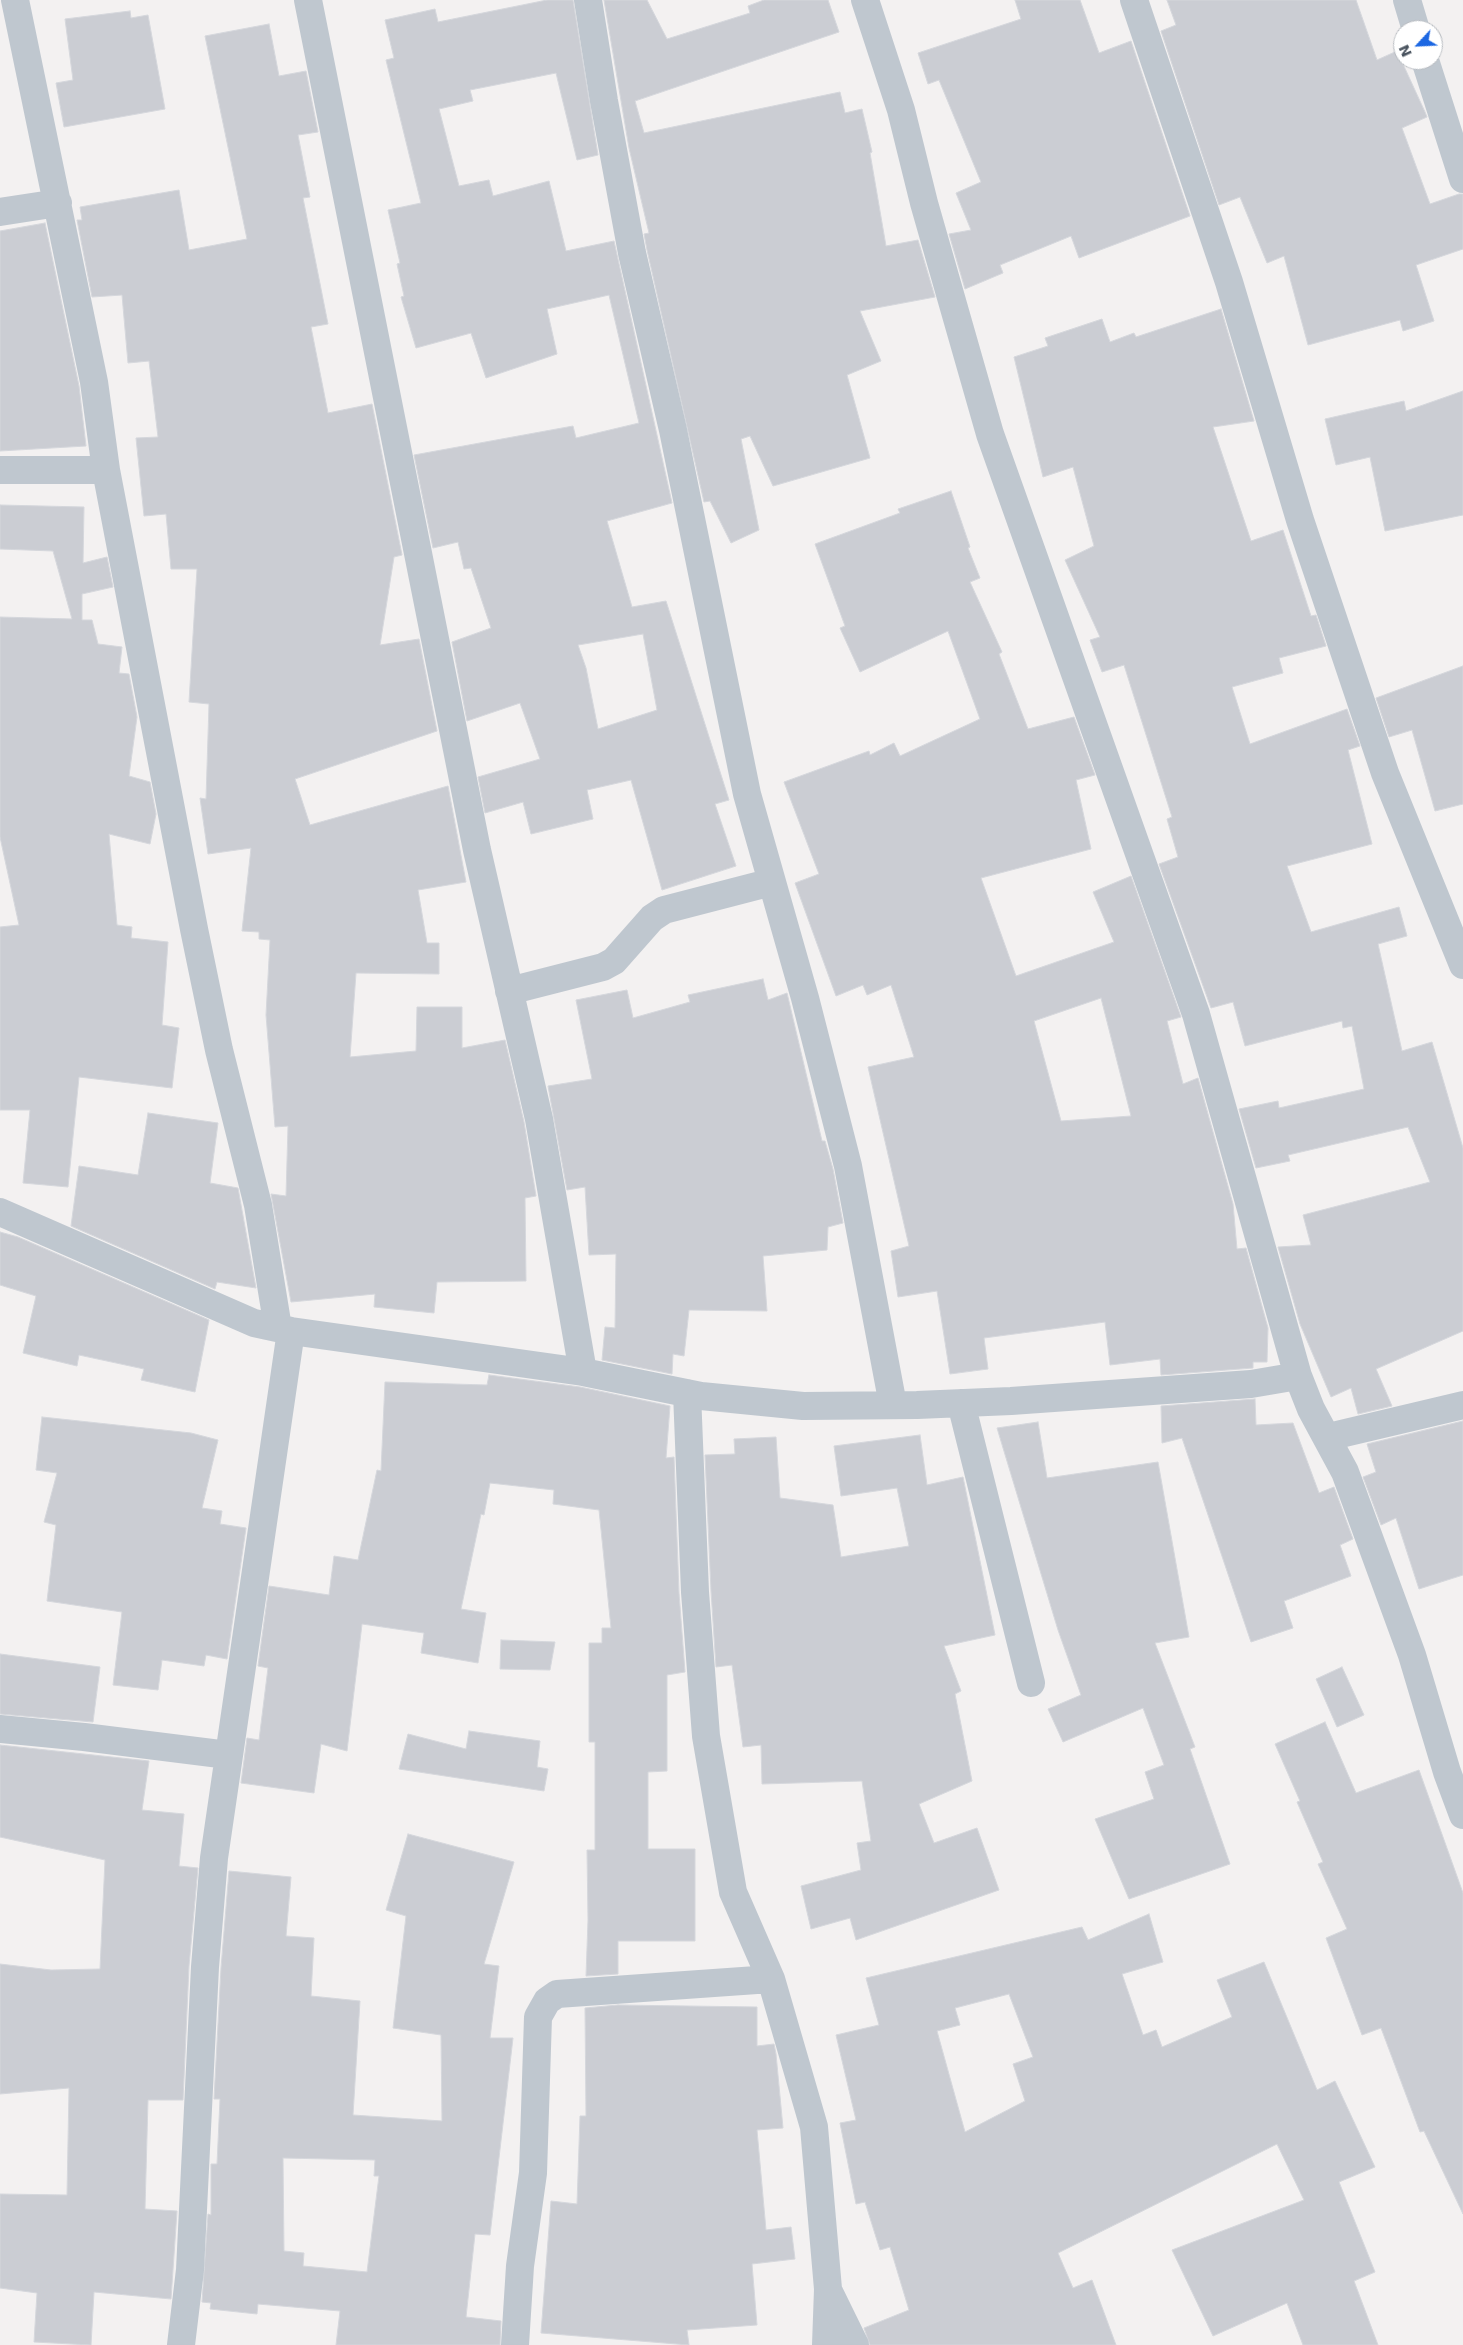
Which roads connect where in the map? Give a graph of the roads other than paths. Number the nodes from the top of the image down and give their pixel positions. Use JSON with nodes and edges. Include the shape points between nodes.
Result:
{"nodes":[{"id":1,"x":15,"y":0,"type":"edge"},
{"id":2,"x":308,"y":0,"type":"edge"},
{"id":3,"x":588,"y":0,"type":"edge"},
{"id":4,"x":866,"y":0,"type":"edge"},
{"id":5,"x":1134,"y":0,"type":"edge"},
{"id":6,"x":1407,"y":0,"type":"edge"},
{"id":7,"x":1413,"y":20,"type":"edge"},
{"id":8,"x":1429,"y":70,"type":"edge"},
{"id":9,"x":1463,"y":179,"type":"edge"},
{"id":10,"x":58,"y":203,"type":"junction"},
{"id":11,"x":0,"y":212,"type":"edge"},
{"id":12,"x":0,"y":470,"type":"edge"},
{"id":13,"x":106,"y":470,"type":"junction"},
{"id":14,"x":772,"y":882,"type":"junction"},
{"id":15,"x":1463,"y":965,"type":"edge"},
{"id":16,"x":509,"y":992,"type":"junction"},
{"id":17,"x":0,"y":1212,"type":"edge"},
{"id":18,"x":284,"y":1329,"type":"junction"},
{"id":19,"x":583,"y":1372,"type":"junction"},
{"id":20,"x":1298,"y":1376,"type":"junction"},
{"id":21,"x":688,"y":1393,"type":"junction"},
{"id":22,"x":961,"y":1404,"type":"junction"},
{"id":23,"x":893,"y":1405,"type":"junction"},
{"id":24,"x":1463,"y":1406,"type":"edge"},
{"id":25,"x":1328,"y":1437,"type":"junction"},
{"id":26,"x":1031,"y":1683,"type":"dead end"},
{"id":27,"x":0,"y":1729,"type":"edge"},
{"id":28,"x":228,"y":1755,"type":"junction"},
{"id":29,"x":1463,"y":1815,"type":"edge"},
{"id":30,"x":771,"y":1979,"type":"junction"},
{"id":31,"x":828,"y":2289,"type":"junction"},
{"id":32,"x":181,"y":2345,"type":"edge"},
{"id":33,"x":515,"y":2345,"type":"edge"},
{"id":34,"x":826,"y":2345,"type":"edge"},
{"id":35,"x":855,"y":2345,"type":"edge"}],
"edges":[{"from":1,"to":10,"type":"street"},
{"from":2,"to":16,"type":"street","via":[[476,850]]},
{"from":3,"to":14,"type":"street","via":[[632,253],[673,430],[747,794]]},
{"from":4,"to":20,"type":"street","via":[[990,434],[1196,1014]]},
{"from":5,"to":15,"type":"street","via":[[1229,282],[1300,520],[1385,773]]},
{"from":6,"to":7,"type":"street"},
{"from":8,"to":9,"type":"street"},
{"from":10,"to":11,"type":"street"},
{"from":10,"to":13,"type":"street","via":[[94,382]]},
{"from":12,"to":13,"type":"street"},
{"from":13,"to":18,"type":"street","via":[[219,1050],[258,1205]]},
{"from":14,"to":16,"type":"street","via":[[664,910],[652,918],[614,961],[603,967]]},
{"from":14,"to":23,"type":"street","via":[[848,1166]]},
{"from":16,"to":19,"type":"street","via":[[539,1119]]},
{"from":17,"to":18,"type":"street","via":[[254,1323]]},
{"from":18,"to":19,"type":"street"},
{"from":18,"to":28,"type":"street"},
{"from":19,"to":21,"type":"street"},
{"from":20,"to":22,"type":"street","via":[[1251,1384]]},
{"from":20,"to":25,"type":"street","via":[[1311,1409]]},
{"from":21,"to":23,"type":"street","via":[[803,1406]]},
{"from":21,"to":30,"type":"street","via":[[695,1592],[706,1736],[733,1892]]},
{"from":22,"to":23,"type":"street"},
{"from":22,"to":26,"type":"street"},
{"from":24,"to":25,"type":"street"},
{"from":25,"to":29,"type":"street","via":[[1345,1472],[1409,1646]]},
{"from":27,"to":28,"type":"street"},
{"from":28,"to":32,"type":"street","via":[[214,1858],[205,1967],[190,2270]]},
{"from":30,"to":31,"type":"street","via":[[814,2128]]},
{"from":30,"to":33,"type":"street","via":[[557,1994],[546,2001],[538,2017],[533,2172],[520,2266]]},
{"from":31,"to":34,"type":"street"},
{"from":31,"to":35,"type":"street"}]}
